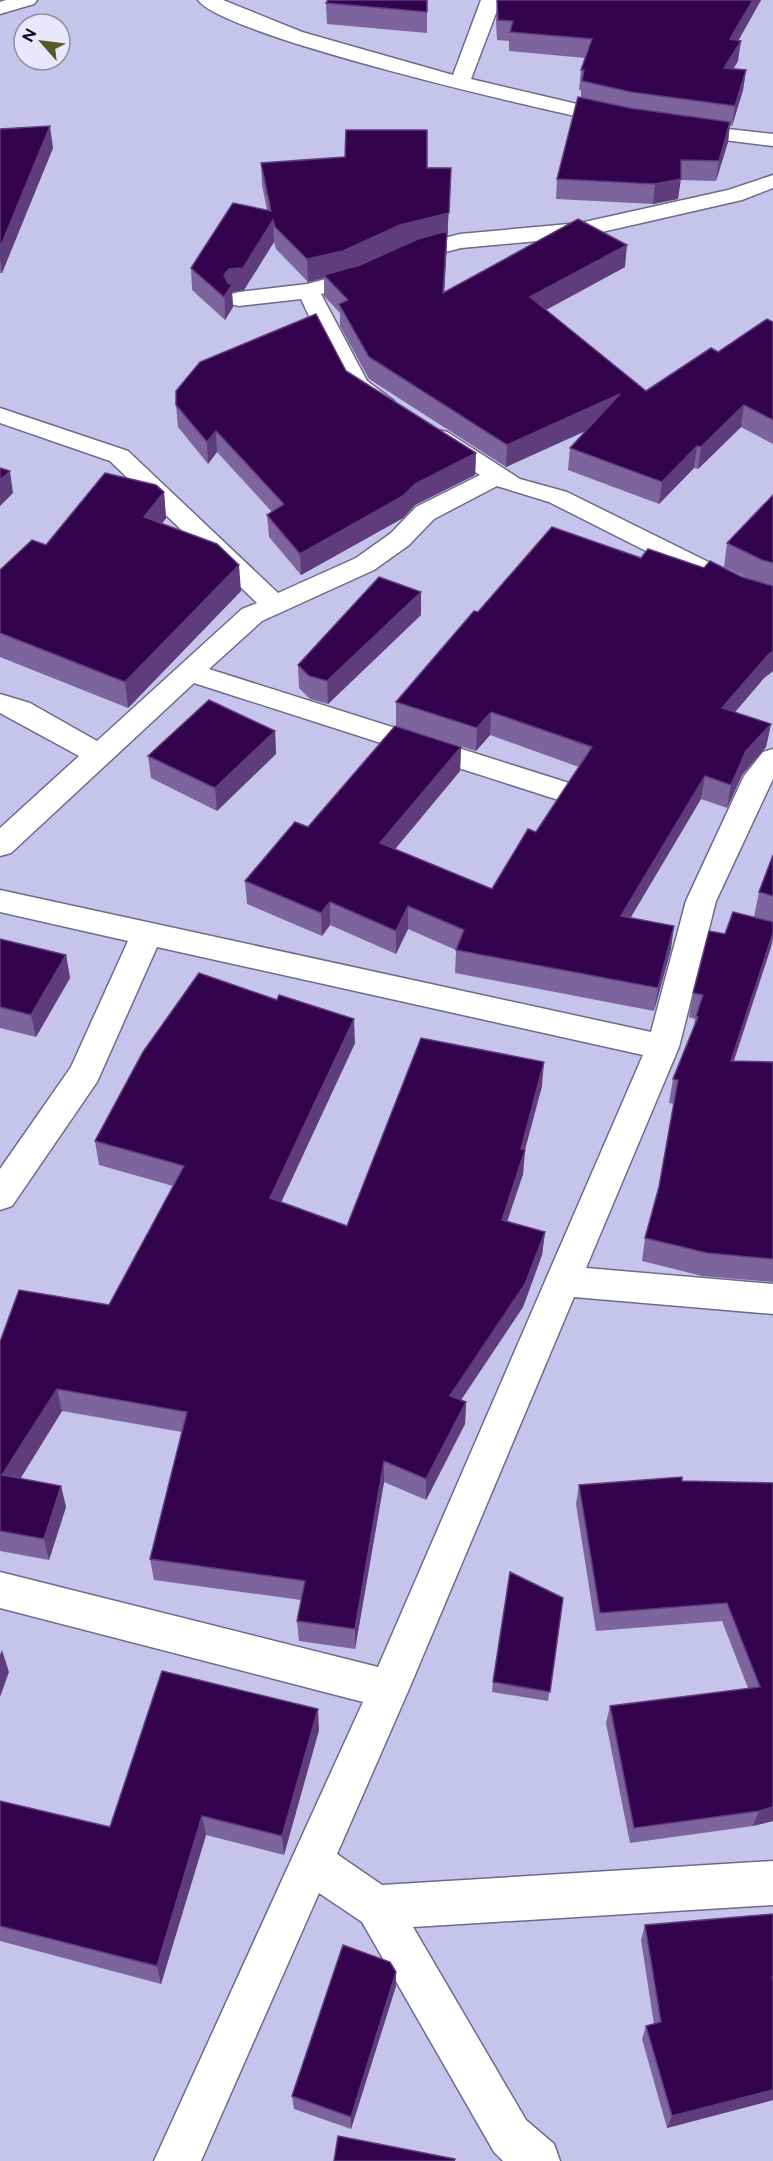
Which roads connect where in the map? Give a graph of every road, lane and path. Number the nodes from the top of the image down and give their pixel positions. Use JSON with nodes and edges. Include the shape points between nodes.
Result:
{"nodes":[{"id":1,"x":27,"y":0,"type":"edge"},
{"id":2,"x":208,"y":0,"type":"edge"},
{"id":3,"x":491,"y":0,"type":"edge"},
{"id":4,"x":0,"y":8,"type":"edge"},
{"id":5,"x":460,"y":83,"type":"junction"},
{"id":6,"x":637,"y":123,"type":"edge"},
{"id":7,"x":658,"y":126,"type":"edge"},
{"id":8,"x":773,"y":140,"type":"edge"},
{"id":9,"x":773,"y":181,"type":"edge"},
{"id":10,"x":381,"y":267,"type":"edge"},
{"id":11,"x":352,"y":280,"type":"edge"},
{"id":12,"x":308,"y":291,"type":"junction"},
{"id":13,"x":239,"y":299,"type":"dead end"},
{"id":14,"x":0,"y":415,"type":"edge"},
{"id":15,"x":498,"y":476,"type":"junction"},
{"id":16,"x":773,"y":599,"type":"edge"},
{"id":17,"x":275,"y":605,"type":"junction"},
{"id":18,"x":188,"y":672,"type":"junction"},
{"id":19,"x":0,"y":703,"type":"edge"},
{"id":20,"x":99,"y":754,"type":"junction"},
{"id":21,"x":773,"y":759,"type":"edge"},
{"id":22,"x":559,"y":790,"type":"dead end"},
{"id":23,"x":0,"y":845,"type":"edge"},
{"id":24,"x":0,"y":901,"type":"edge"},
{"id":25,"x":147,"y":934,"type":"junction"},
{"id":26,"x":663,"y":1047,"type":"junction"},
{"id":27,"x":0,"y":1196,"type":"edge"},
{"id":28,"x":564,"y":1281,"type":"junction"},
{"id":29,"x":773,"y":1299,"type":"edge"},
{"id":30,"x":0,"y":1590,"type":"edge"},
{"id":31,"x":389,"y":1689,"type":"junction"},
{"id":32,"x":311,"y":1862,"type":"junction"},
{"id":33,"x":773,"y":1883,"type":"edge"},
{"id":34,"x":377,"y":1907,"type":"junction"},
{"id":35,"x":177,"y":2161,"type":"edge"},
{"id":36,"x":537,"y":2161,"type":"edge"}],
"edges":[{"from":1,"to":4,"type":"street"},
{"from":2,"to":5,"type":"street","via":[[281,33]]},
{"from":3,"to":5,"type":"street"},
{"from":5,"to":6,"type":"street"},
{"from":7,"to":8,"type":"street"},
{"from":9,"to":10,"type":"street","via":[[734,195],[580,230],[439,245]]},
{"from":11,"to":12,"type":"street"},
{"from":12,"to":13,"type":"street"},
{"from":12,"to":15,"type":"street","via":[[357,385]]},
{"from":14,"to":17,"type":"street","via":[[118,456]]},
{"from":15,"to":16,"type":"street","via":[[511,484],[558,497],[748,592]]},
{"from":15,"to":17,"type":"street","via":[[425,513],[400,539],[365,564]]},
{"from":17,"to":18,"type":"street","via":[[252,615]]},
{"from":18,"to":20,"type":"street"},
{"from":18,"to":22,"type":"street"},
{"from":19,"to":20,"type":"street"},
{"from":20,"to":23,"type":"street"},
{"from":21,"to":26,"type":"street","via":[[759,776],[701,901]]},
{"from":24,"to":25,"type":"street"},
{"from":25,"to":26,"type":"street"},
{"from":25,"to":27,"type":"street","via":[[85,1073]]},
{"from":26,"to":28,"type":"street"},
{"from":28,"to":29,"type":"street"},
{"from":28,"to":31,"type":"street"},
{"from":30,"to":31,"type":"street"},
{"from":31,"to":32,"type":"street"},
{"from":32,"to":34,"type":"street"},
{"from":32,"to":35,"type":"street"},
{"from":33,"to":34,"type":"street"},
{"from":34,"to":36,"type":"street","via":[[510,2136]]}]}
